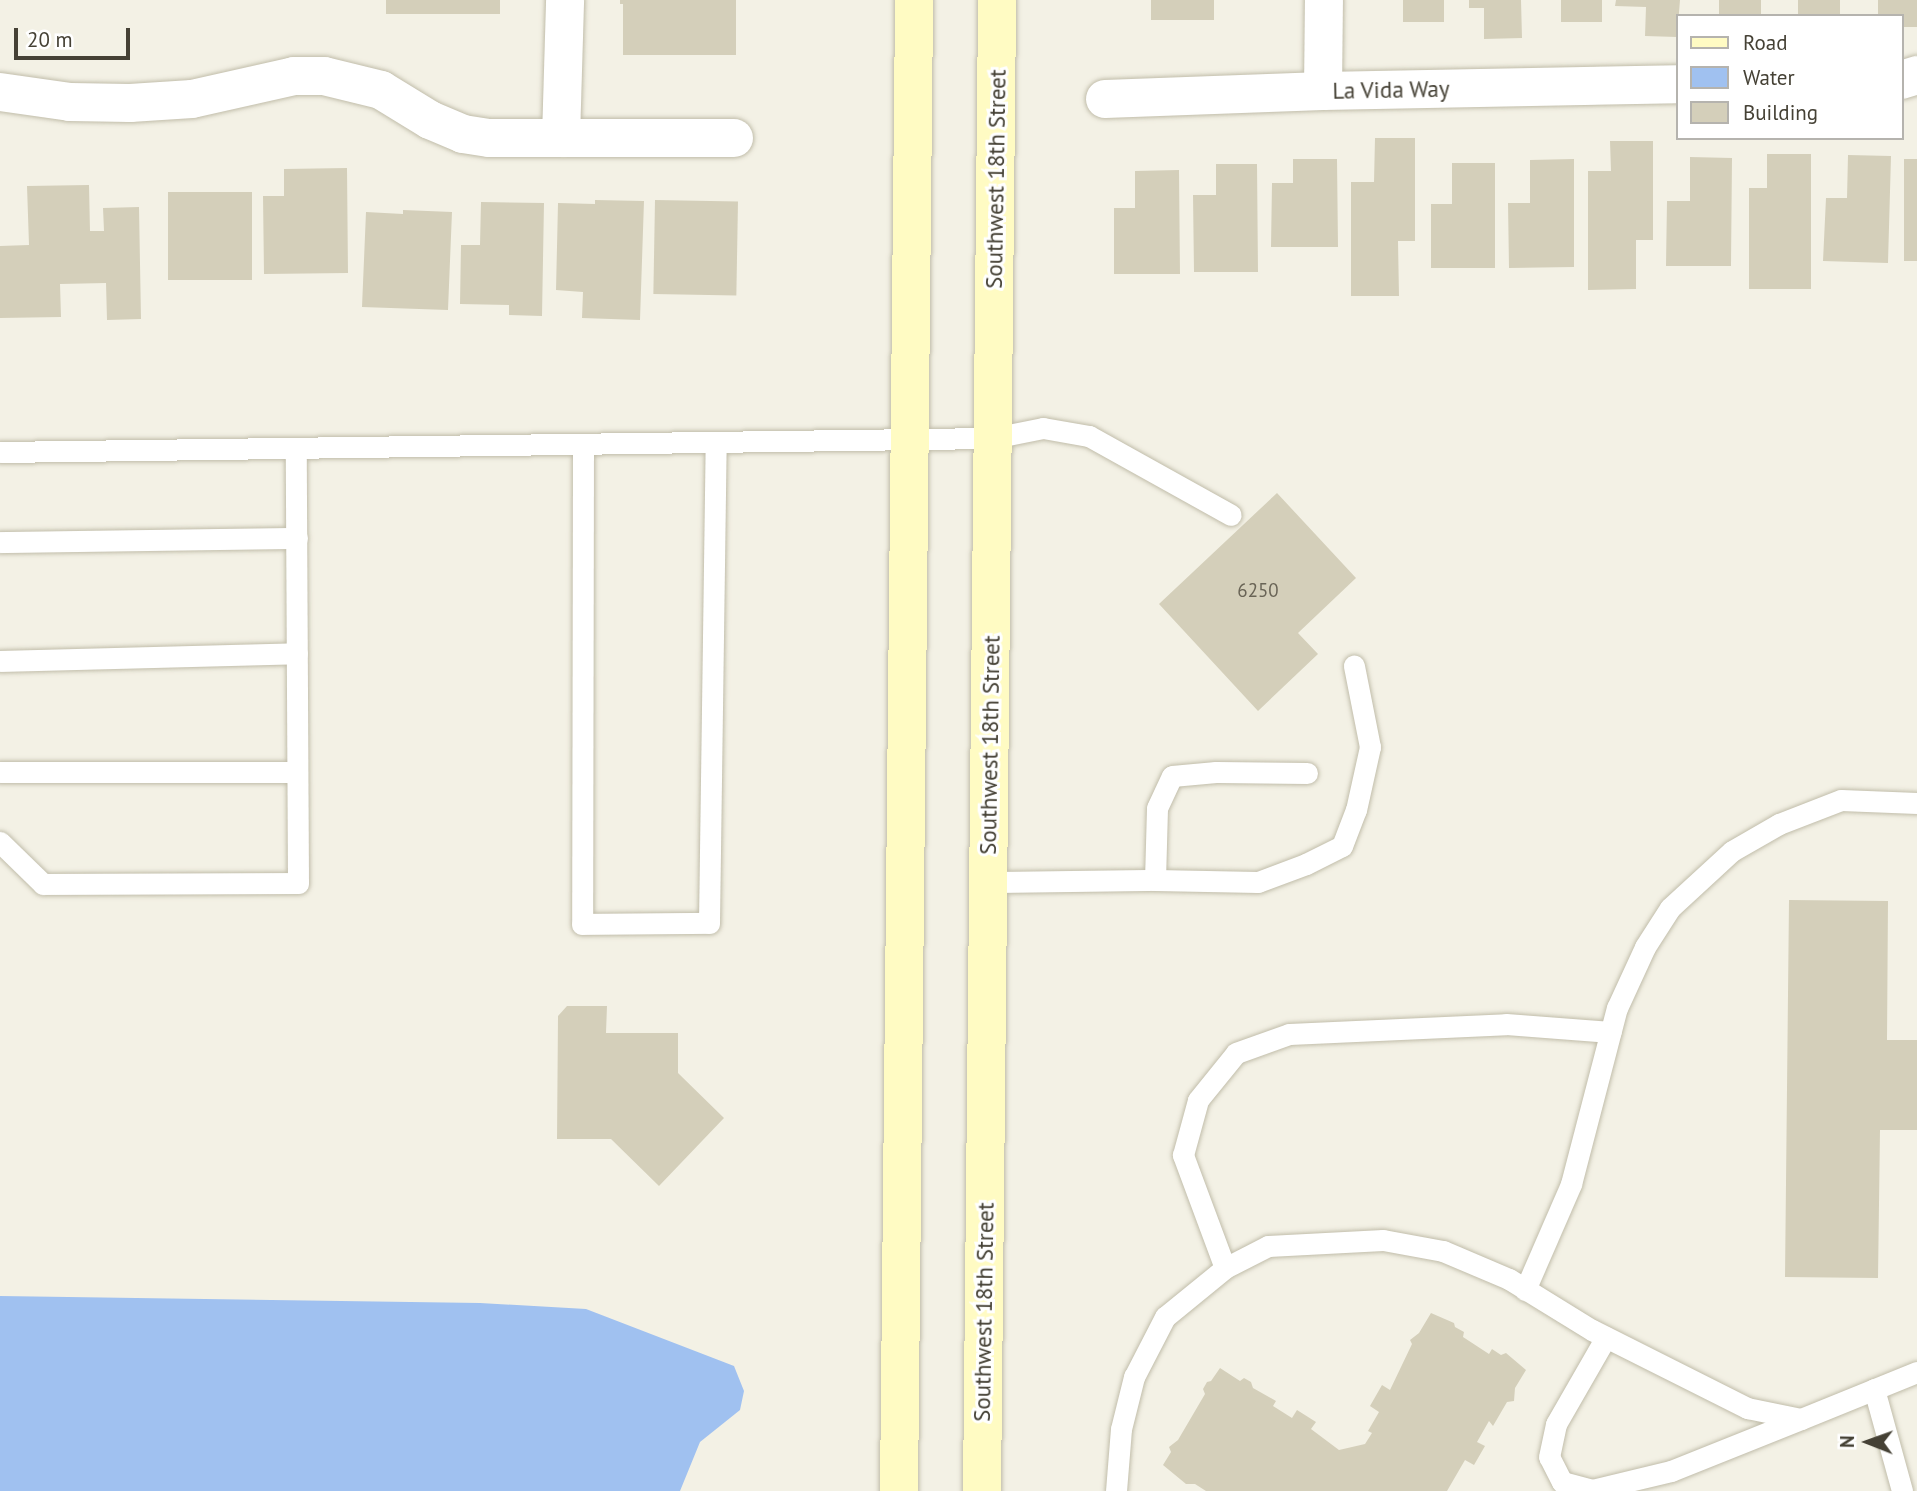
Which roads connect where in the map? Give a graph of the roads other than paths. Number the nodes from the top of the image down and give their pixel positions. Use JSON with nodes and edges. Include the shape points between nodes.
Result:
{"nodes":[{"id":1,"x":565,"y":0,"type":"edge"},
{"id":2,"x":914,"y":0,"type":"edge"},
{"id":3,"x":998,"y":0,"type":"edge"},
{"id":4,"x":1324,"y":0,"type":"edge"},
{"id":5,"x":1675,"y":85,"type":"edge"},
{"id":6,"x":1323,"y":91,"type":"junction"},
{"id":7,"x":0,"y":92,"type":"edge"},
{"id":8,"x":1105,"y":99,"type":"dead end"},
{"id":9,"x":561,"y":138,"type":"junction"},
{"id":10,"x":734,"y":138,"type":"dead end"},
{"id":11,"x":993,"y":438,"type":"junction"},
{"id":12,"x":910,"y":439,"type":"junction"},
{"id":13,"x":716,"y":442,"type":"junction"},
{"id":14,"x":583,"y":444,"type":"junction"},
{"id":15,"x":296,"y":449,"type":"junction"},
{"id":16,"x":0,"y":452,"type":"edge"},
{"id":17,"x":1231,"y":515,"type":"dead end"},
{"id":18,"x":297,"y":538,"type":"junction"},
{"id":19,"x":0,"y":542,"type":"edge"},
{"id":20,"x":297,"y":653,"type":"junction"},
{"id":21,"x":0,"y":661,"type":"edge"},
{"id":22,"x":1354,"y":666,"type":"dead end"},
{"id":23,"x":0,"y":772,"type":"edge"},
{"id":24,"x":297,"y":772,"type":"junction"},
{"id":25,"x":1307,"y":773,"type":"dead end"},
{"id":26,"x":1917,"y":803,"type":"edge"},
{"id":27,"x":0,"y":842,"type":"edge"},
{"id":28,"x":1155,"y":880,"type":"junction"},
{"id":29,"x":988,"y":883,"type":"junction"},
{"id":30,"x":1611,"y":1032,"type":"junction"},
{"id":31,"x":1225,"y":1268,"type":"junction"},
{"id":32,"x":1525,"y":1290,"type":"junction"},
{"id":33,"x":1606,"y":1337,"type":"junction"},
{"id":34,"x":1917,"y":1372,"type":"edge"},
{"id":35,"x":1874,"y":1389,"type":"junction"},
{"id":36,"x":1801,"y":1419,"type":"junction"},
{"id":37,"x":899,"y":1491,"type":"edge"},
{"id":38,"x":982,"y":1491,"type":"edge"},
{"id":39,"x":1116,"y":1491,"type":"edge"},
{"id":40,"x":1902,"y":1491,"type":"edge"}],
"edges":[{"from":1,"to":9,"type":"street"},
{"from":2,"to":12,"type":"main road"},
{"from":3,"to":11,"type":"main road","name":"Southwest 18th Street"},
{"from":4,"to":6,"type":"street"},
{"from":5,"to":6,"type":"street","name":"La Vida Way"},
{"from":6,"to":8,"type":"street","name":"La Vida Way"},
{"from":7,"to":9,"type":"street","via":[[70,102],[130,103],[191,99],[294,76],[324,76],[381,90],[463,134]]},
{"from":9,"to":10,"type":"street"},
{"from":11,"to":12,"type":"lane"},
{"from":11,"to":17,"type":"lane","via":[[1043,428],[1089,436]]},
{"from":11,"to":29,"type":"main road","name":"Southwest 18th Street"},
{"from":12,"to":13,"type":"lane"},
{"from":12,"to":37,"type":"main road"},
{"from":13,"to":14,"type":"lane"},
{"from":13,"to":14,"type":"lane","via":[[709,923],[582,924]]},
{"from":14,"to":15,"type":"lane"},
{"from":15,"to":16,"type":"lane"},
{"from":15,"to":18,"type":"lane"},
{"from":18,"to":19,"type":"lane"},
{"from":18,"to":20,"type":"lane"},
{"from":20,"to":21,"type":"lane"},
{"from":20,"to":24,"type":"lane"},
{"from":22,"to":28,"type":"lane","via":[[1370,747],[1356,810],[1342,846],[1258,882]]},
{"from":23,"to":24,"type":"lane"},
{"from":24,"to":27,"type":"lane","via":[[298,883],[43,884]]},
{"from":25,"to":28,"type":"lane","via":[[1172,776],[1157,808]]},
{"from":26,"to":30,"type":"lane","via":[[1841,800],[1779,824],[1732,851],[1670,908],[1617,1008]]},
{"from":28,"to":29,"type":"lane"},
{"from":29,"to":38,"type":"main road","name":"Southwest 18th Street"},
{"from":30,"to":31,"type":"lane","via":[[1506,1024],[1289,1034],[1236,1054],[1198,1100],[1183,1155]]},
{"from":30,"to":32,"type":"lane","via":[[1571,1184]]},
{"from":31,"to":32,"type":"lane","via":[[1268,1246],[1383,1240],[1443,1251]]},
{"from":31,"to":39,"type":"lane","via":[[1165,1317],[1133,1377],[1121,1429]]},
{"from":32,"to":33,"type":"lane"},
{"from":33,"to":36,"type":"lane","via":[[1747,1408]]},
{"from":33,"to":36,"type":"lane","via":[[1556,1424],[1549,1457],[1562,1482],[1592,1490],[1671,1471]]},
{"from":34,"to":35,"type":"lane"},
{"from":35,"to":36,"type":"lane"},
{"from":35,"to":40,"type":"lane"}]}
